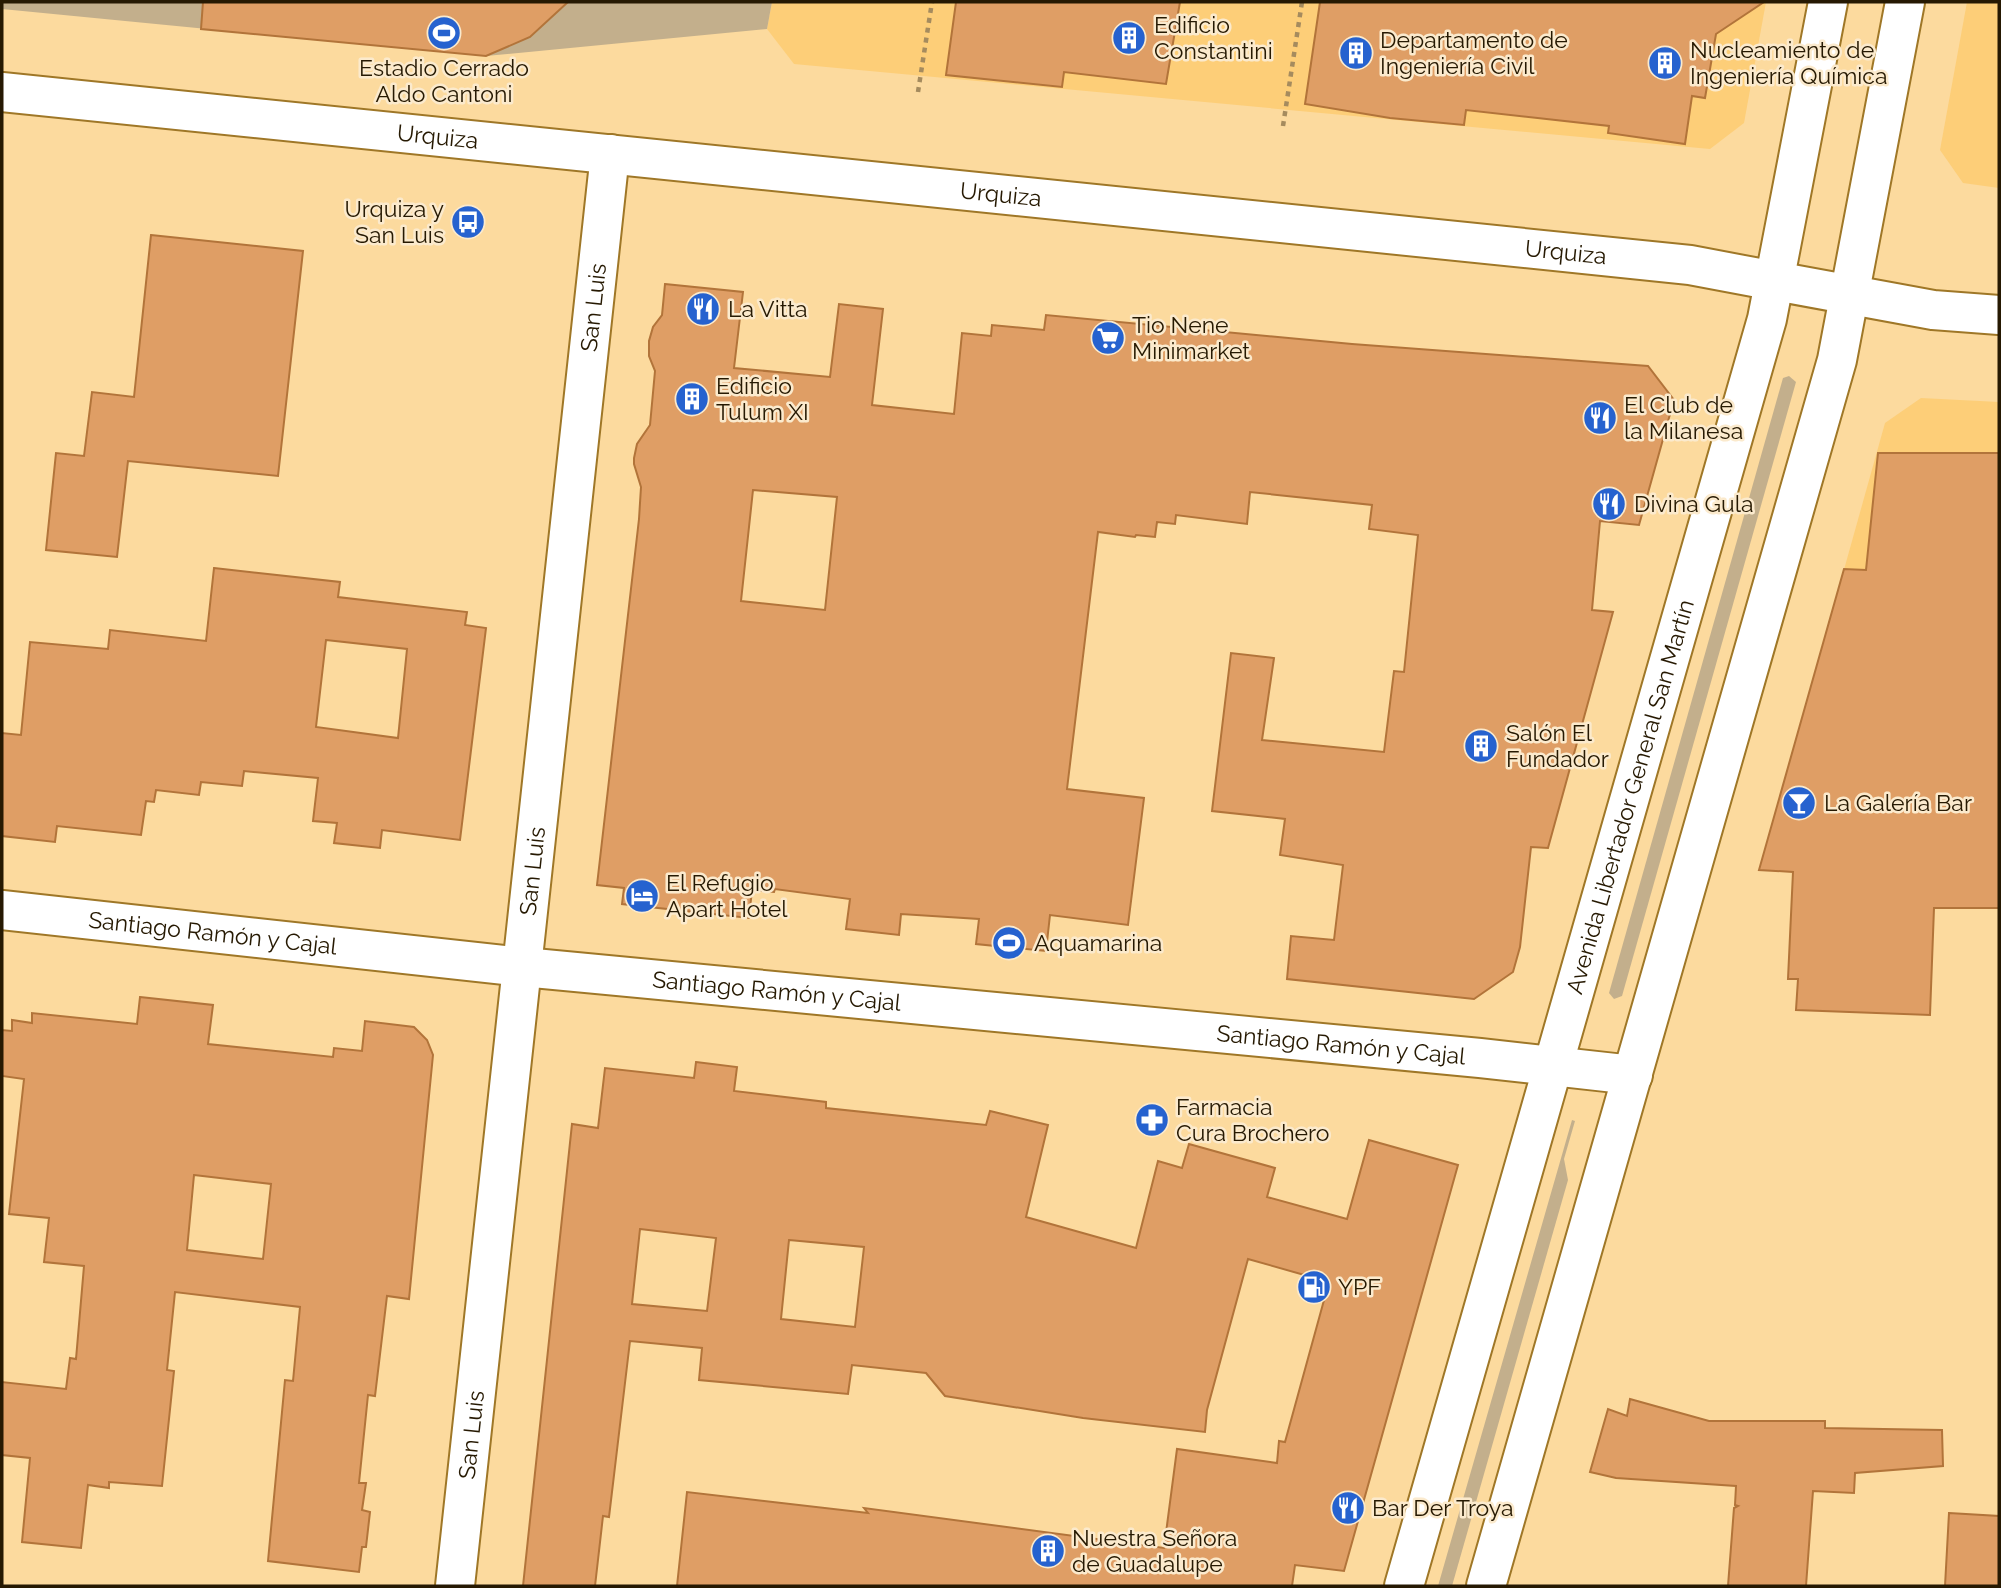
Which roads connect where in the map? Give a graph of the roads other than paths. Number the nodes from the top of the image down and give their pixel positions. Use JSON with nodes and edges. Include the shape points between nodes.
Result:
{"nodes":[{"id":1,"x":1828,"y":2,"type":"edge"},
{"id":2,"x":1905,"y":2,"type":"edge"},
{"id":3,"x":2,"y":92,"type":"edge"},
{"id":4,"x":610,"y":154,"type":"junction"},
{"id":5,"x":1775,"y":281,"type":"junction"},
{"id":6,"x":1849,"y":295,"type":"junction"},
{"id":7,"x":1999,"y":315,"type":"edge"},
{"id":8,"x":2,"y":910,"type":"edge"},
{"id":9,"x":523,"y":967,"type":"junction"},
{"id":10,"x":1553,"y":1066,"type":"junction"},
{"id":11,"x":1633,"y":1075,"type":"junction"},
{"id":12,"x":454,"y":1586,"type":"edge"},
{"id":13,"x":1404,"y":1586,"type":"edge"},
{"id":14,"x":1486,"y":1586,"type":"edge"}],
"edges":[{"from":1,"to":5,"type":"street","name":"Avenida Libertador General San Martín"},
{"from":2,"to":6,"type":"street"},
{"from":3,"to":4,"type":"street","name":"Urquiza"},
{"from":4,"to":5,"type":"street","name":"Urquiza","via":[[1690,265]]},
{"from":4,"to":9,"type":"street","name":"San Luis"},
{"from":5,"to":6,"type":"street","name":"Urquiza"},
{"from":5,"to":10,"type":"street","name":"Avenida Libertador General San Martín"},
{"from":6,"to":7,"type":"street","name":"Urquiza","via":[[1933,310]]},
{"from":6,"to":11,"type":"street","via":[[1837,360]]},
{"from":8,"to":9,"type":"street","name":"Santiago Ramón y Cajal"},
{"from":9,"to":10,"type":"street","name":"Santiago Ramón y Cajal"},
{"from":9,"to":12,"type":"street","name":"San Luis"},
{"from":10,"to":11,"type":"street","name":"Santiago Ramón y Cajal"},
{"from":10,"to":13,"type":"street","name":"Avenida Libertador General San Martín"},
{"from":11,"to":14,"type":"street"}]}
